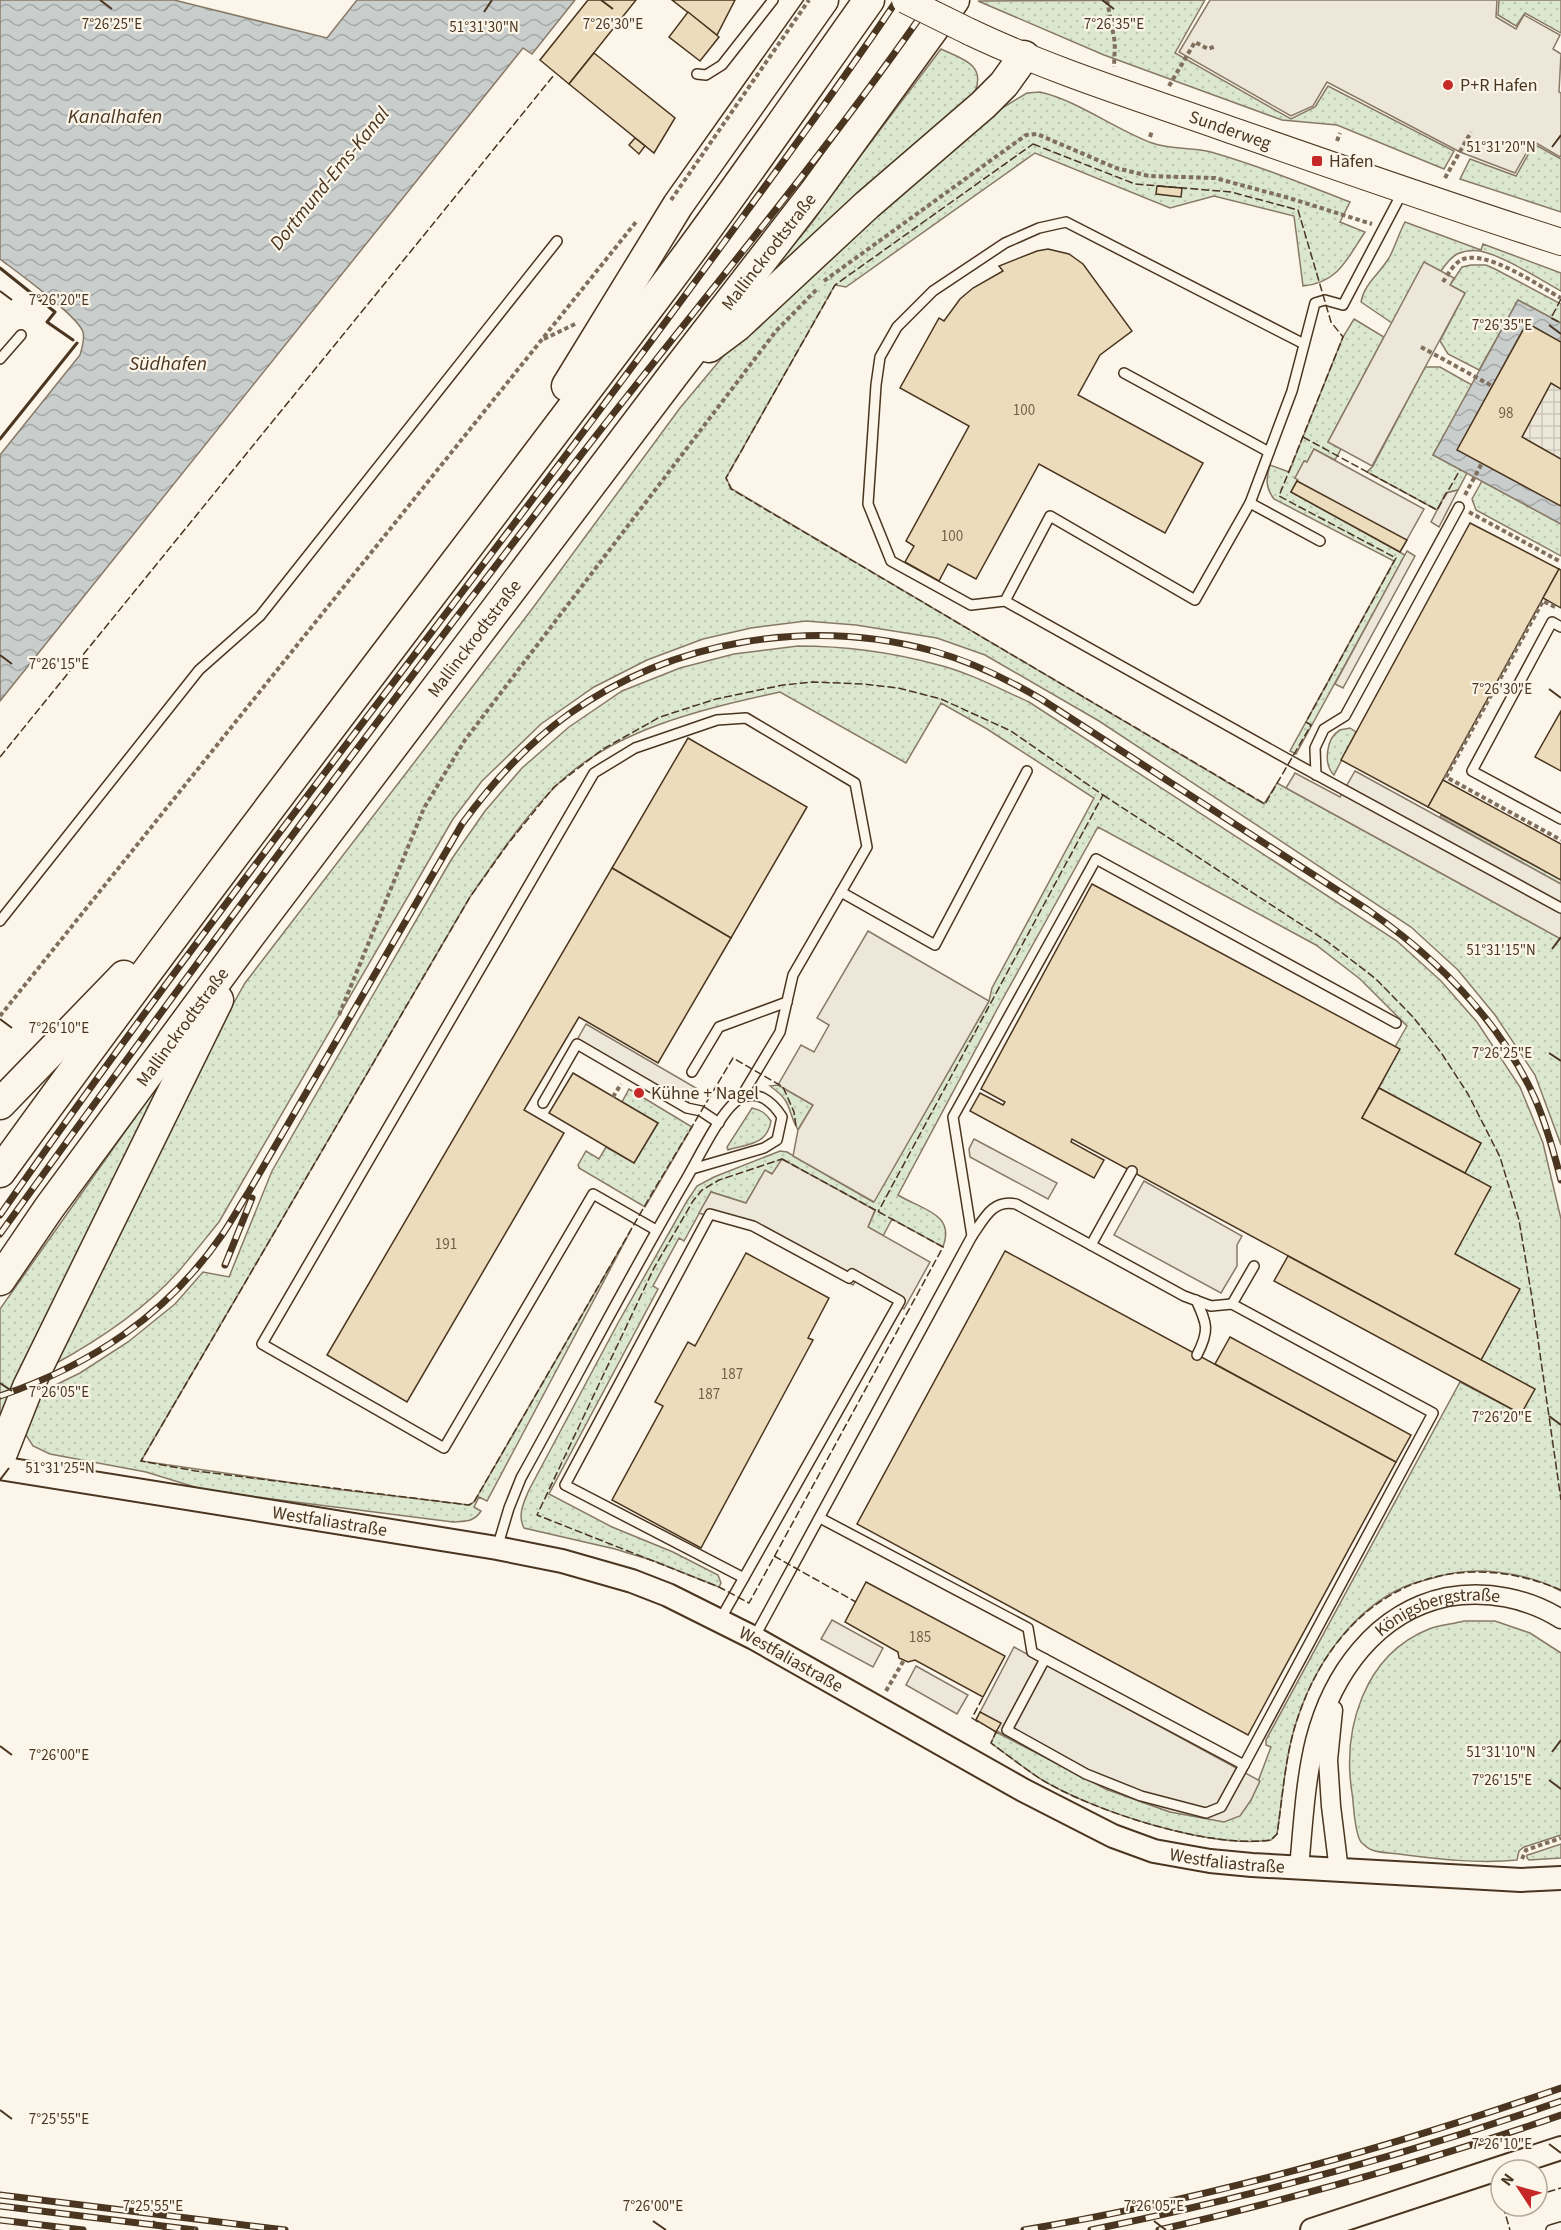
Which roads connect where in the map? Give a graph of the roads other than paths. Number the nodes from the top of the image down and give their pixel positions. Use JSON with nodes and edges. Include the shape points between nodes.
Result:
{"nodes":[{"id":1,"x":773,"y":0,"type":"edge"},
{"id":2,"x":823,"y":0,"type":"edge"},
{"id":3,"x":869,"y":0,"type":"edge"},
{"id":4,"x":905,"y":0,"type":"edge"},
{"id":5,"x":954,"y":0,"type":"edge"},
{"id":6,"x":1024,"y":56,"type":"junction"},
{"id":7,"x":697,"y":74,"type":"dead end"},
{"id":8,"x":1403,"y":190,"type":"junction"},
{"id":9,"x":557,"y":241,"type":"dead end"},
{"id":10,"x":1561,"y":242,"type":"edge"},
{"id":11,"x":21,"y":335,"type":"dead end"},
{"id":12,"x":1304,"y":344,"type":"junction"},
{"id":13,"x":0,"y":359,"type":"edge"},
{"id":14,"x":1124,"y":373,"type":"dead end"},
{"id":15,"x":674,"y":374,"type":"junction"},
{"id":16,"x":1269,"y":452,"type":"junction"},
{"id":17,"x":503,"y":498,"type":"junction"},
{"id":18,"x":1250,"y":503,"type":"junction"},
{"id":19,"x":1459,"y":507,"type":"road end"},
{"id":20,"x":1320,"y":541,"type":"dead end"},
{"id":21,"x":1005,"y":601,"type":"junction"},
{"id":22,"x":1561,"y":627,"type":"edge"},
{"id":23,"x":1027,"y":771,"type":"dead end"},
{"id":24,"x":1316,"y":775,"type":"junction"},
{"id":25,"x":1561,"y":819,"type":"edge"},
{"id":26,"x":841,"y":892,"type":"junction"},
{"id":27,"x":204,"y":896,"type":"junction"},
{"id":28,"x":1561,"y":908,"type":"edge"},
{"id":29,"x":0,"y":921,"type":"edge"},
{"id":30,"x":250,"y":935,"type":"junction"},
{"id":31,"x":787,"y":1002,"type":"junction"},
{"id":32,"x":1396,"y":1023,"type":"dead end"},
{"id":33,"x":692,"y":1072,"type":"dead end"},
{"id":34,"x":740,"y":1099,"type":"junction"},
{"id":35,"x":543,"y":1103,"type":"dead end"},
{"id":36,"x":0,"y":1104,"type":"edge"},
{"id":37,"x":719,"y":1123,"type":"junction"},
{"id":38,"x":692,"y":1169,"type":"junction"},
{"id":39,"x":1132,"y":1171,"type":"dead end"},
{"id":40,"x":0,"y":1172,"type":"edge"},
{"id":41,"x":656,"y":1230,"type":"junction"},
{"id":42,"x":972,"y":1236,"type":"junction"},
{"id":43,"x":1091,"y":1245,"type":"junction"},
{"id":44,"x":1254,"y":1266,"type":"dead end"},
{"id":45,"x":0,"y":1280,"type":"edge"},
{"id":46,"x":1196,"y":1300,"type":"junction"},
{"id":47,"x":1232,"y":1304,"type":"junction"},
{"id":48,"x":1197,"y":1355,"type":"dead end"},
{"id":49,"x":0,"y":1458,"type":"edge"},
{"id":50,"x":0,"y":1468,"type":"edge"},
{"id":51,"x":820,"y":1518,"type":"junction"},
{"id":52,"x":497,"y":1548,"type":"junction"},
{"id":53,"x":744,"y":1578,"type":"junction"},
{"id":54,"x":1561,"y":1619,"type":"edge"},
{"id":55,"x":720,"y":1620,"type":"junction"},
{"id":56,"x":754,"y":1638,"type":"junction"},
{"id":57,"x":1045,"y":1659,"type":"junction"},
{"id":58,"x":1337,"y":1684,"type":"junction"},
{"id":59,"x":1244,"y":1765,"type":"junction"},
{"id":60,"x":1299,"y":1868,"type":"junction"},
{"id":61,"x":1340,"y":1871,"type":"junction"},
{"id":62,"x":1561,"y":1878,"type":"edge"},
{"id":63,"x":1561,"y":2148,"type":"edge"},
{"id":64,"x":1561,"y":2227,"type":"edge"},
{"id":65,"x":1312,"y":2230,"type":"edge"},
{"id":66,"x":1551,"y":2230,"type":"edge"}],
"edges":[{"from":1,"to":7,"type":"lane","via":[[722,65],[706,75]]},
{"from":2,"to":17,"type":"highway","via":[[674,203]]},
{"from":3,"to":17,"type":"highway","via":[[663,289]]},
{"from":4,"to":6,"type":"main road","name":"Sunderweg","bridge":true},
{"from":5,"to":15,"type":"highway","name":"Mallinckrodtstraße","via":[[814,193]]},
{"from":6,"to":8,"type":"main road","name":"Sunderweg"},
{"from":6,"to":15,"type":"highway","via":[[983,105],[867,205],[737,326]]},
{"from":8,"to":10,"type":"main road","name":"Sunderweg"},
{"from":8,"to":12,"type":"lane","via":[[1343,305],[1324,300],[1315,303]]},
{"from":9,"to":29,"type":"lane","via":[[260,616],[199,670]]},
{"from":11,"to":13,"type":"lane"},
{"from":12,"to":16,"type":"lane","via":[[1292,391]]},
{"from":12,"to":21,"type":"lane","via":[[1066,222],[1039,228],[1005,243],[933,291],[897,327],[880,357],[868,504],[891,561],[971,605]]},
{"from":14,"to":16,"type":"lane"},
{"from":15,"to":30,"type":"highway","name":"Mallinckrodtstraße"},
{"from":16,"to":18,"type":"lane"},
{"from":17,"to":27,"type":"highway"},
{"from":18,"to":20,"type":"lane"},
{"from":18,"to":21,"type":"lane","via":[[1195,600],[1050,516]]},
{"from":19,"to":24,"type":"lane","via":[[1344,716],[1324,729],[1315,748]]},
{"from":21,"to":24,"type":"lane"},
{"from":22,"to":25,"type":"lane","via":[[1552,622],[1472,771]]},
{"from":23,"to":26,"type":"lane","via":[[935,945]]},
{"from":24,"to":28,"type":"lane"},
{"from":26,"to":31,"type":"lane","via":[[793,975]]},
{"from":26,"to":41,"type":"lane","via":[[867,847],[855,783],[746,718],[717,720],[635,748],[594,773],[262,1344],[444,1448],[593,1194]]},
{"from":27,"to":36,"type":"highway"},
{"from":27,"to":40,"type":"highway"},
{"from":30,"to":45,"type":"highway","name":"Mallinckrodtstraße"},
{"from":30,"to":49,"type":"highway","via":[[28,1387]]},
{"from":31,"to":33,"type":"lane","via":[[719,1027]]},
{"from":31,"to":34,"type":"lane","via":[[780,1032]]},
{"from":32,"to":42,"type":"lane","via":[[1096,859],[952,1117]]},
{"from":34,"to":37,"type":"lane","via":[[729,1107]]},
{"from":34,"to":38,"type":"lane","via":[[752,1095],[775,1106],[782,1117],[777,1140],[764,1148]]},
{"from":35,"to":37,"type":"lane","via":[[577,1044]]},
{"from":37,"to":38,"type":"lane"},
{"from":38,"to":41,"type":"lane"},
{"from":39,"to":43,"type":"lane"},
{"from":41,"to":52,"type":"lane","via":[[521,1478]]},
{"from":42,"to":43,"type":"lane","via":[[991,1209],[1006,1202]]},
{"from":42,"to":51,"type":"lane"},
{"from":43,"to":46,"type":"lane"},
{"from":44,"to":47,"type":"lane"},
{"from":46,"to":47,"type":"lane","via":[[1211,1306]]},
{"from":46,"to":48,"type":"lane","via":[[1206,1322],[1204,1341]]},
{"from":47,"to":59,"type":"lane","via":[[1432,1413]]},
{"from":50,"to":52,"type":"street","name":"Westfaliastraße"},
{"from":51,"to":56,"type":"lane"},
{"from":51,"to":57,"type":"lane","via":[[1028,1628],[1032,1652]]},
{"from":52,"to":55,"type":"street","name":"Westfaliastraße","via":[[632,1581]]},
{"from":53,"to":53,"type":"lane","via":[[900,1301],[753,1226],[710,1214],[565,1485]]},
{"from":53,"to":55,"type":"lane"},
{"from":54,"to":58,"type":"street","name":"Königsbergstraße","via":[[1510,1598],[1475,1594],[1421,1604],[1373,1634]]},
{"from":55,"to":56,"type":"street","name":"Westfaliastraße"},
{"from":56,"to":60,"type":"street","name":"Westfaliastraße","via":[[1023,1790],[1113,1836],[1154,1851],[1210,1861]]},
{"from":57,"to":59,"type":"lane"},
{"from":57,"to":59,"type":"lane","via":[[1007,1730],[1086,1774],[1141,1796],[1206,1813],[1221,1807]]},
{"from":58,"to":60,"type":"street","name":"Königsbergstraße","via":[[1315,1742]]},
{"from":58,"to":61,"type":"street","name":"Königsbergstraße","via":[[1328,1760]]},
{"from":60,"to":61,"type":"street","name":"Westfaliastraße"},
{"from":61,"to":62,"type":"street","name":"Westfaliastraße","via":[[1521,1880]]},
{"from":63,"to":65,"type":"street"},
{"from":64,"to":66,"type":"lane"}]}
